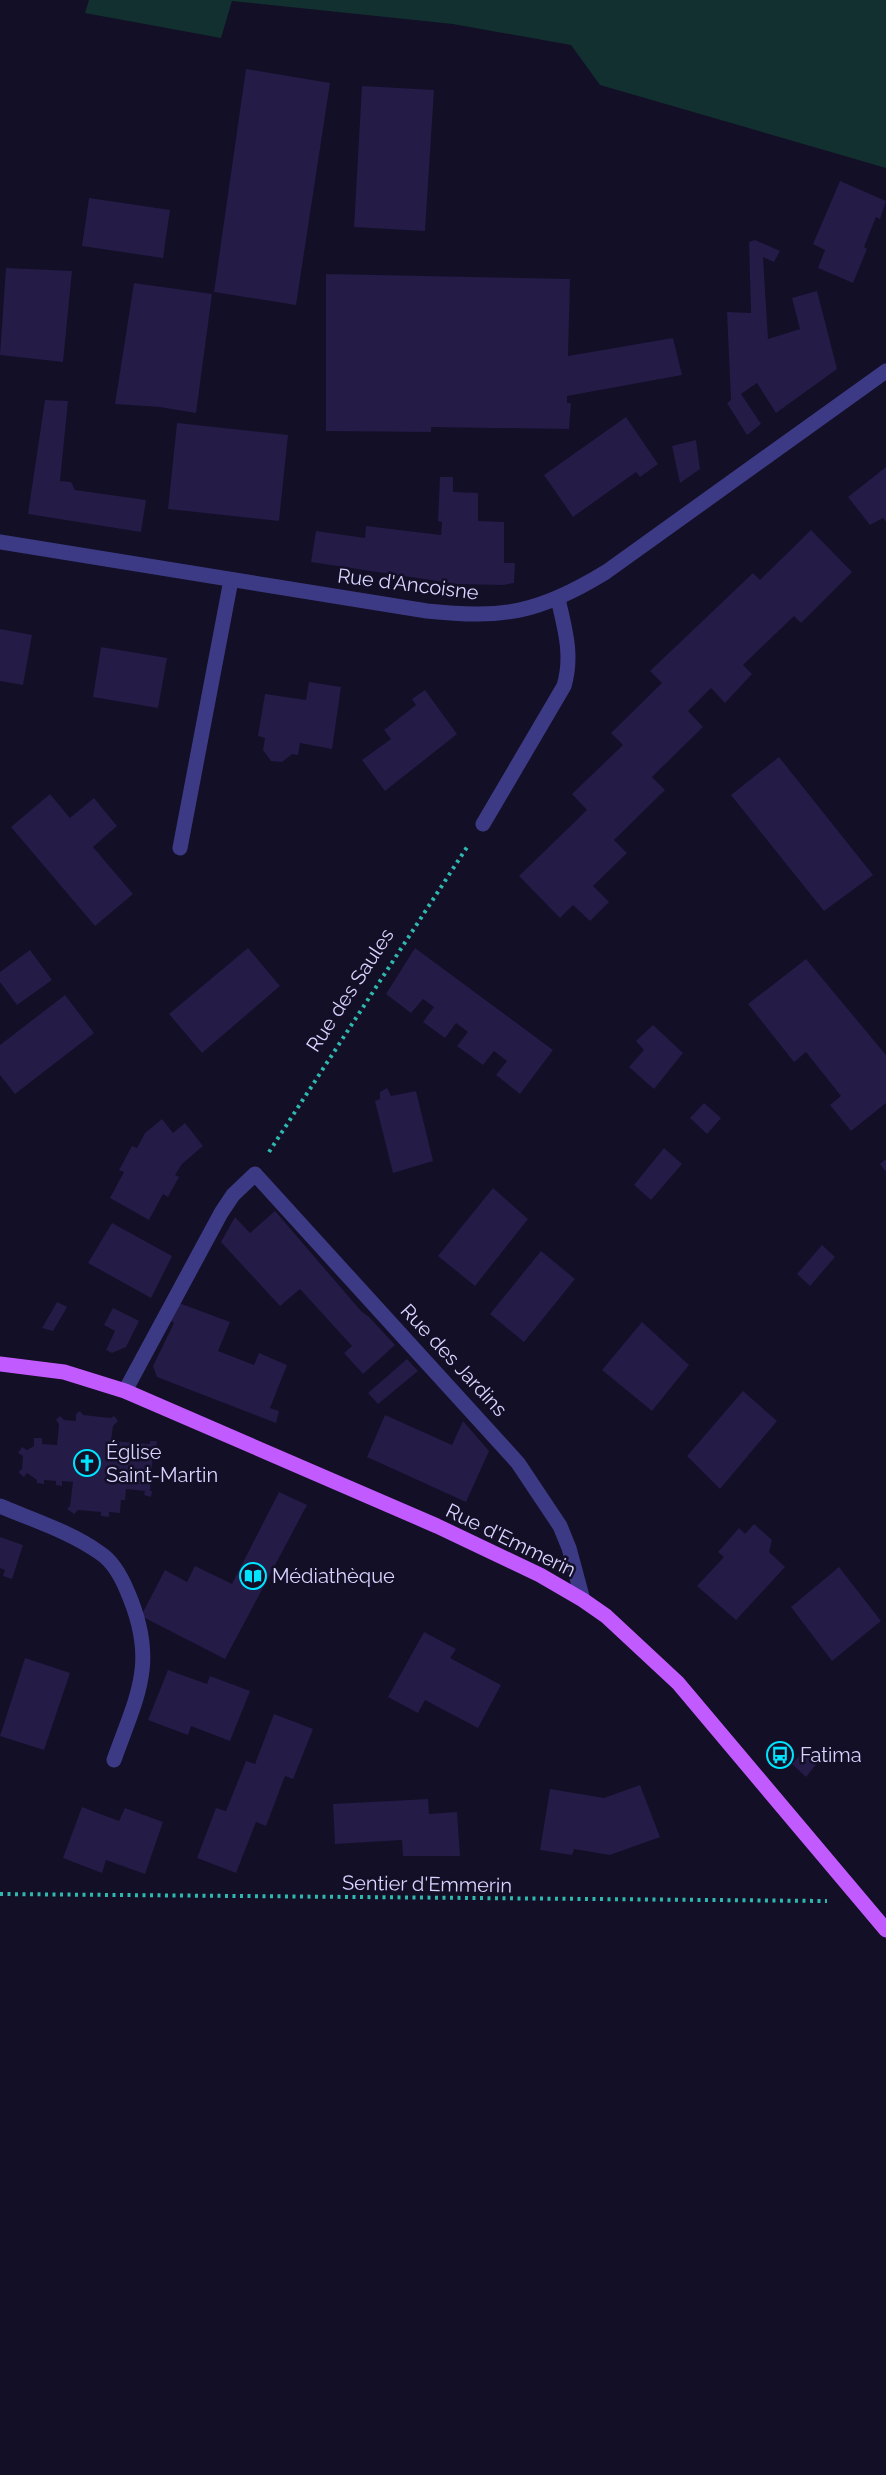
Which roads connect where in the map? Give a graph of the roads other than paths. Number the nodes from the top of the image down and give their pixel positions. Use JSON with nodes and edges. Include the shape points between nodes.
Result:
{"nodes":[{"id":1,"x":886,"y":371,"type":"edge"},
{"id":2,"x":0,"y":542,"type":"edge"},
{"id":3,"x":231,"y":580,"type":"junction"},
{"id":4,"x":558,"y":599,"type":"junction"},
{"id":5,"x":483,"y":824,"type":"road end"},
{"id":6,"x":180,"y":848,"type":"dead end"},
{"id":7,"x":0,"y":1364,"type":"edge"},
{"id":8,"x":125,"y":1391,"type":"junction"},
{"id":9,"x":0,"y":1506,"type":"edge"},
{"id":10,"x":583,"y":1600,"type":"junction"},
{"id":11,"x":114,"y":1760,"type":"dead end"},
{"id":12,"x":886,"y":1930,"type":"edge"}],
"edges":[{"from":1,"to":4,"type":"street","name":"Rue d'Ancoisne","via":[[644,546]]},
{"from":2,"to":3,"type":"street","name":"Rue d'Ancoisne"},
{"from":3,"to":4,"type":"street","name":"Rue d'Ancoisne","via":[[458,614],[509,613]]},
{"from":3,"to":6,"type":"street"},
{"from":4,"to":5,"type":"street","via":[[569,652],[564,687]]},
{"from":7,"to":8,"type":"main road","name":"Rue d'Emmerin","via":[[64,1372]]},
{"from":8,"to":10,"type":"main road","name":"Rue d'Emmerin","via":[[437,1526]]},
{"from":8,"to":10,"type":"street","name":"Rue des Jardins","via":[[221,1213],[255,1174],[518,1462],[560,1526]]},
{"from":9,"to":11,"type":"street","via":[[84,1542],[102,1554],[125,1586],[142,1633],[145,1657],[142,1680]]},
{"from":10,"to":12,"type":"main road","name":"Rue d'Emmerin","via":[[606,1616],[678,1683]]}]}
